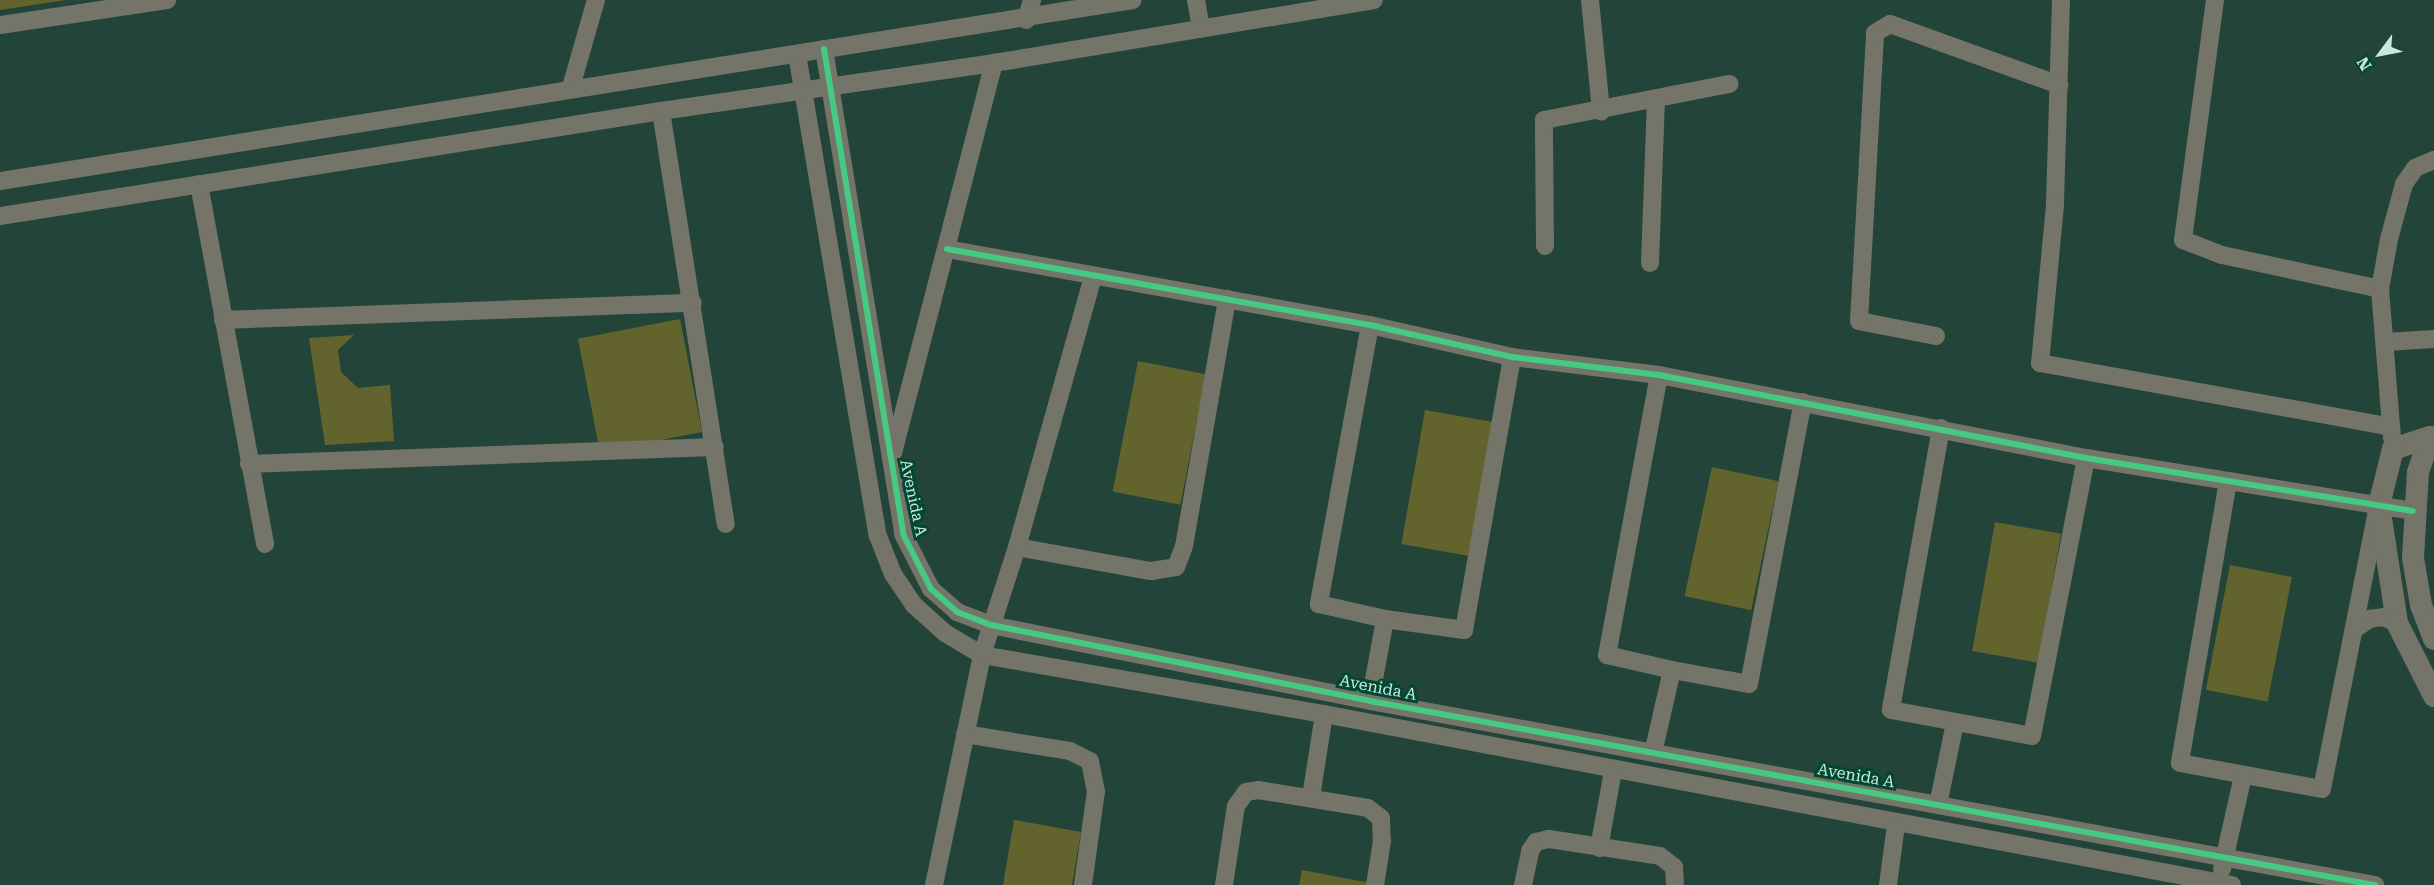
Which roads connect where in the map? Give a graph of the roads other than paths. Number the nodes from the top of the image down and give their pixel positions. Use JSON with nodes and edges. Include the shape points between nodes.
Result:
{"nodes":[{"id":1,"x":167,"y":0,"type":"edge"},
{"id":2,"x":596,"y":0,"type":"edge"},
{"id":3,"x":1032,"y":0,"type":"edge"},
{"id":4,"x":1132,"y":0,"type":"edge"},
{"id":5,"x":1196,"y":0,"type":"edge"},
{"id":6,"x":1374,"y":0,"type":"edge"},
{"id":7,"x":1590,"y":0,"type":"edge"},
{"id":8,"x":2061,"y":0,"type":"edge"},
{"id":9,"x":2215,"y":0,"type":"edge"},
{"id":10,"x":1026,"y":20,"type":"junction"},
{"id":11,"x":0,"y":25,"type":"edge"},
{"id":12,"x":1201,"y":29,"type":"junction"},
{"id":13,"x":824,"y":49,"type":"junction"},
{"id":14,"x":797,"y":54,"type":"junction"},
{"id":15,"x":994,"y":63,"type":"junction"},
{"id":16,"x":1730,"y":84,"type":"dead end"},
{"id":17,"x":2059,"y":86,"type":"junction"},
{"id":18,"x":571,"y":87,"type":"junction"},
{"id":19,"x":831,"y":88,"type":"junction"},
{"id":20,"x":804,"y":93,"type":"junction"},
{"id":21,"x":1656,"y":100,"type":"junction"},
{"id":22,"x":661,"y":111,"type":"junction"},
{"id":23,"x":1601,"y":111,"type":"junction"},
{"id":24,"x":2434,"y":160,"type":"edge"},
{"id":25,"x":0,"y":181,"type":"edge"},
{"id":26,"x":199,"y":184,"type":"junction"},
{"id":27,"x":0,"y":216,"type":"edge"},
{"id":28,"x":1545,"y":246,"type":"dead end"},
{"id":29,"x":947,"y":249,"type":"junction"},
{"id":30,"x":1650,"y":263,"type":"dead end"},
{"id":31,"x":1093,"y":276,"type":"junction"},
{"id":32,"x":2380,"y":289,"type":"junction"},
{"id":33,"x":1227,"y":299,"type":"junction"},
{"id":34,"x":693,"y":303,"type":"junction"},
{"id":35,"x":223,"y":320,"type":"junction"},
{"id":36,"x":1370,"y":325,"type":"junction"},
{"id":37,"x":1936,"y":336,"type":"dead end"},
{"id":38,"x":2434,"y":339,"type":"edge"},
{"id":39,"x":2385,"y":342,"type":"junction"},
{"id":40,"x":1512,"y":357,"type":"junction"},
{"id":41,"x":1659,"y":375,"type":"junction"},
{"id":42,"x":1803,"y":402,"type":"junction"},
{"id":43,"x":1941,"y":428,"type":"junction"},
{"id":44,"x":2392,"y":438,"type":"junction"},
{"id":45,"x":2432,"y":438,"type":"edge"},
{"id":46,"x":715,"y":447,"type":"junction"},
{"id":47,"x":2086,"y":458,"type":"junction"},
{"id":48,"x":891,"y":460,"type":"junction"},
{"id":49,"x":249,"y":464,"type":"junction"},
{"id":50,"x":2228,"y":482,"type":"junction"},
{"id":51,"x":2379,"y":505,"type":"junction"},
{"id":52,"x":2413,"y":512,"type":"junction"},
{"id":53,"x":726,"y":524,"type":"dead end"},
{"id":54,"x":265,"y":544,"type":"dead end"},
{"id":55,"x":1017,"y":547,"type":"junction"},
{"id":56,"x":1385,"y":620,"type":"junction"},
{"id":57,"x":2397,"y":623,"type":"junction"},
{"id":58,"x":991,"y":625,"type":"junction"},
{"id":59,"x":2354,"y":630,"type":"junction"},
{"id":60,"x":2434,"y":639,"type":"edge"},
{"id":61,"x":982,"y":655,"type":"junction"},
{"id":62,"x":1672,"y":670,"type":"junction"},
{"id":63,"x":2434,"y":696,"type":"edge"},
{"id":64,"x":1370,"y":701,"type":"junction"},
{"id":65,"x":1324,"y":714,"type":"junction"},
{"id":66,"x":1955,"y":723,"type":"junction"},
{"id":67,"x":965,"y":734,"type":"junction"},
{"id":68,"x":1633,"y":750,"type":"junction"},
{"id":69,"x":1653,"y":753,"type":"junction"},
{"id":70,"x":1621,"y":773,"type":"junction"},
{"id":71,"x":2243,"y":776,"type":"junction"},
{"id":72,"x":1311,"y":796,"type":"junction"},
{"id":73,"x":1938,"y":805,"type":"junction"},
{"id":74,"x":1896,"y":825,"type":"junction"},
{"id":75,"x":1599,"y":848,"type":"junction"},
{"id":76,"x":2224,"y":857,"type":"junction"},
{"id":77,"x":2181,"y":881,"type":"edge"},
{"id":78,"x":2225,"y":884,"type":"edge"},
{"id":79,"x":934,"y":885,"type":"edge"},
{"id":80,"x":1083,"y":885,"type":"edge"},
{"id":81,"x":1224,"y":885,"type":"edge"},
{"id":82,"x":1375,"y":885,"type":"edge"},
{"id":83,"x":1523,"y":885,"type":"edge"},
{"id":84,"x":1675,"y":885,"type":"edge"},
{"id":85,"x":1888,"y":885,"type":"edge"},
{"id":86,"x":2375,"y":885,"type":"edge"}],
"edges":[{"from":1,"to":11,"type":"street"},
{"from":2,"to":18,"type":"street"},
{"from":3,"to":10,"type":"street"},
{"from":4,"to":10,"type":"street"},
{"from":5,"to":12,"type":"street"},
{"from":6,"to":12,"type":"street"},
{"from":7,"to":23,"type":"street"},
{"from":8,"to":17,"type":"street"},
{"from":9,"to":32,"type":"street","via":[[2182,240],[2222,255]]},
{"from":10,"to":13,"type":"street"},
{"from":12,"to":15,"type":"street"},
{"from":13,"to":14,"type":"street"},
{"from":13,"to":19,"type":"street","name":"Avenida A"},
{"from":14,"to":18,"type":"street"},
{"from":14,"to":20,"type":"street"},
{"from":15,"to":19,"type":"street"},
{"from":15,"to":29,"type":"street"},
{"from":16,"to":21,"type":"street"},
{"from":17,"to":37,"type":"street","via":[[1890,24],[1875,33],[1859,321]]},
{"from":17,"to":44,"type":"street","via":[[2055,205],[2040,363]]},
{"from":18,"to":25,"type":"street"},
{"from":19,"to":20,"type":"street"},
{"from":19,"to":48,"type":"street","name":"Avenida A"},
{"from":20,"to":22,"type":"street"},
{"from":20,"to":61,"type":"street","via":[[878,536],[893,574],[914,605],[945,633]]},
{"from":21,"to":23,"type":"street"},
{"from":21,"to":30,"type":"street"},
{"from":22,"to":26,"type":"street"},
{"from":22,"to":34,"type":"street"},
{"from":23,"to":28,"type":"street","via":[[1544,120]]},
{"from":24,"to":32,"type":"street","via":[[2415,168],[2404,184]]},
{"from":26,"to":27,"type":"street"},
{"from":26,"to":35,"type":"street"},
{"from":29,"to":31,"type":"street"},
{"from":29,"to":48,"type":"street"},
{"from":31,"to":33,"type":"street"},
{"from":31,"to":55,"type":"street"},
{"from":32,"to":39,"type":"street"},
{"from":33,"to":36,"type":"street"},
{"from":33,"to":55,"type":"street","via":[[1184,546],[1176,567],[1151,570]]},
{"from":34,"to":35,"type":"street"},
{"from":34,"to":46,"type":"street"},
{"from":35,"to":49,"type":"street"},
{"from":36,"to":40,"type":"street"},
{"from":36,"to":56,"type":"street","via":[[1319,604]]},
{"from":38,"to":39,"type":"street"},
{"from":39,"to":44,"type":"street"},
{"from":40,"to":41,"type":"street"},
{"from":40,"to":56,"type":"street","via":[[1464,630]]},
{"from":41,"to":42,"type":"street"},
{"from":41,"to":62,"type":"street","via":[[1607,655]]},
{"from":42,"to":43,"type":"street"},
{"from":42,"to":62,"type":"street","via":[[1749,684]]},
{"from":43,"to":47,"type":"street"},
{"from":43,"to":66,"type":"street","via":[[1891,710]]},
{"from":44,"to":45,"type":"street"},
{"from":44,"to":51,"type":"street"},
{"from":45,"to":52,"type":"street","via":[[2418,472]]},
{"from":46,"to":49,"type":"street"},
{"from":46,"to":53,"type":"street"},
{"from":47,"to":50,"type":"street"},
{"from":47,"to":66,"type":"street","via":[[2032,736]]},
{"from":48,"to":58,"type":"street","name":"Avenida A","via":[[903,534],[931,589],[957,612]]},
{"from":49,"to":54,"type":"street"},
{"from":50,"to":51,"type":"street"},
{"from":50,"to":71,"type":"street","via":[[2180,763]]},
{"from":51,"to":52,"type":"street"},
{"from":51,"to":57,"type":"street"},
{"from":51,"to":59,"type":"street"},
{"from":52,"to":60,"type":"street","via":[[2413,558],[2421,605]]},
{"from":55,"to":58,"type":"street"},
{"from":56,"to":64,"type":"street"},
{"from":57,"to":59,"type":"street","via":[[2383,617],[2369,619]]},
{"from":57,"to":63,"type":"street"},
{"from":58,"to":61,"type":"street"},
{"from":58,"to":64,"type":"street","name":"Avenida A"},
{"from":59,"to":71,"type":"street","via":[[2322,789]]},
{"from":61,"to":65,"type":"street"},
{"from":61,"to":67,"type":"street"},
{"from":62,"to":69,"type":"street"},
{"from":64,"to":68,"type":"street","name":"Avenida A"},
{"from":65,"to":70,"type":"street"},
{"from":65,"to":72,"type":"street"},
{"from":66,"to":73,"type":"street"},
{"from":67,"to":79,"type":"street"},
{"from":67,"to":80,"type":"street","via":[[1070,751],[1090,761],[1096,791]]},
{"from":68,"to":69,"type":"street","name":"Avenida A"},
{"from":68,"to":70,"type":"street"},
{"from":69,"to":73,"type":"street","name":"Avenida A"},
{"from":70,"to":74,"type":"street"},
{"from":70,"to":75,"type":"street"},
{"from":71,"to":76,"type":"street"},
{"from":72,"to":81,"type":"street","via":[[1246,792],[1236,806]]},
{"from":72,"to":82,"type":"street","via":[[1368,808],[1381,819]]},
{"from":73,"to":76,"type":"street","name":"Avenida A"},
{"from":74,"to":77,"type":"street"},
{"from":74,"to":85,"type":"street"},
{"from":75,"to":83,"type":"street","via":[[1549,839],[1536,842],[1530,851]]},
{"from":75,"to":84,"type":"street","via":[[1660,856],[1674,867]]},
{"from":76,"to":78,"type":"street"},
{"from":76,"to":86,"type":"street","name":"Avenida A"},
{"from":77,"to":78,"type":"street"}]}
